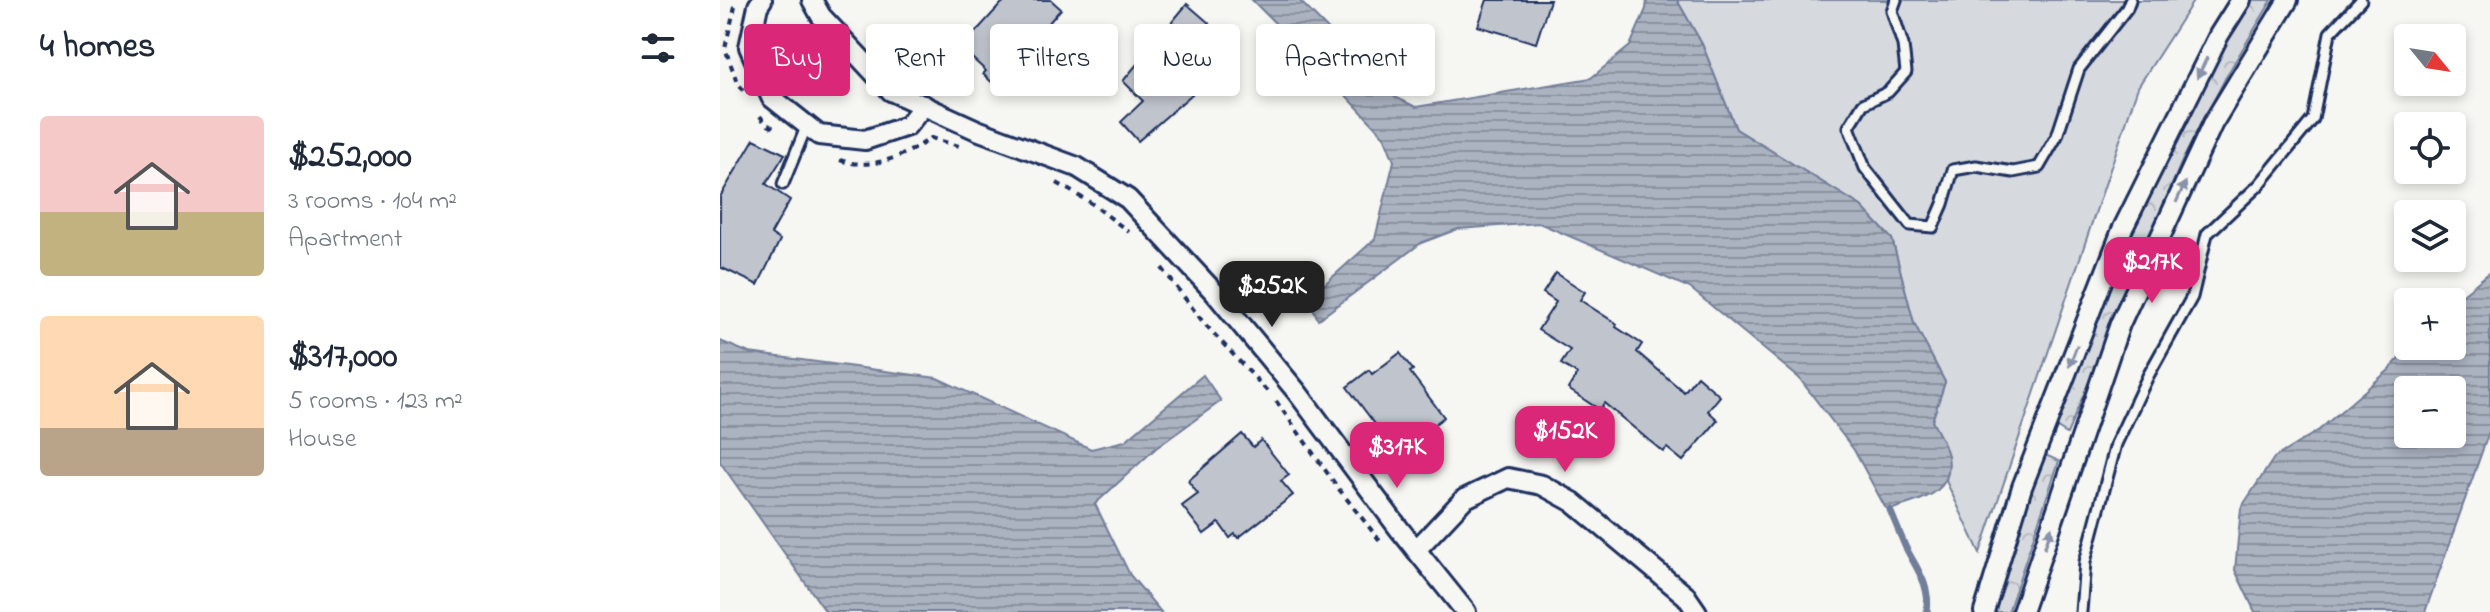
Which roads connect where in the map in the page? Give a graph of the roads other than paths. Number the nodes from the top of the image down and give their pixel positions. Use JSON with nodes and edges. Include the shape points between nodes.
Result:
{"nodes":[{"id":1,"x":762,"y":0,"type":"edge"},
{"id":2,"x":812,"y":0,"type":"edge"},
{"id":3,"x":1896,"y":0,"type":"edge"},
{"id":4,"x":2130,"y":0,"type":"edge"},
{"id":5,"x":2241,"y":0,"type":"edge"},
{"id":6,"x":2288,"y":0,"type":"edge"},
{"id":7,"x":2361,"y":0,"type":"edge"},
{"id":8,"x":924,"y":105,"type":"junction"},
{"id":9,"x":804,"y":134,"type":"junction"},
{"id":10,"x":783,"y":184,"type":"dead end"},
{"id":11,"x":1416,"y":550,"type":"junction"},
{"id":12,"x":1466,"y":612,"type":"edge"},
{"id":13,"x":1697,"y":612,"type":"edge"},
{"id":14,"x":1984,"y":612,"type":"edge"},
{"id":15,"x":2022,"y":612,"type":"edge"},
{"id":16,"x":2081,"y":612,"type":"edge"}],
"edges":[{"from":1,"to":9,"type":"street","via":[[749,47],[771,97]]},
{"from":2,"to":8,"type":"street","via":[[891,91]]},
{"from":3,"to":4,"type":"lane","via":[[1892,11],[1906,72],[1888,92],[1863,104],[1849,127],[1865,168],[1910,225],[1933,227],[1953,170],[1976,166],[2013,172],[2039,167],[2057,136],[2079,69]]},
{"from":5,"to":14,"type":"street","one_way":true,"via":[[2122,230],[2022,487]]},
{"from":15,"to":6,"type":"street","one_way":true,"via":[[2120,324],[2213,123]]},
{"from":7,"to":16,"type":"lane","via":[[2330,33],[2313,119],[2259,185],[2207,234],[2192,297],[2116,444],[2085,562]]},
{"from":8,"to":9,"type":"street","via":[[907,126],[865,140]]},
{"from":8,"to":11,"type":"street","via":[[1077,167],[1128,199],[1297,392]]},
{"from":9,"to":10,"type":"lane"},
{"from":11,"to":12,"type":"street"},
{"from":11,"to":13,"type":"street","via":[[1464,499],[1508,478],[1542,485],[1573,502],[1686,596]]}]}
